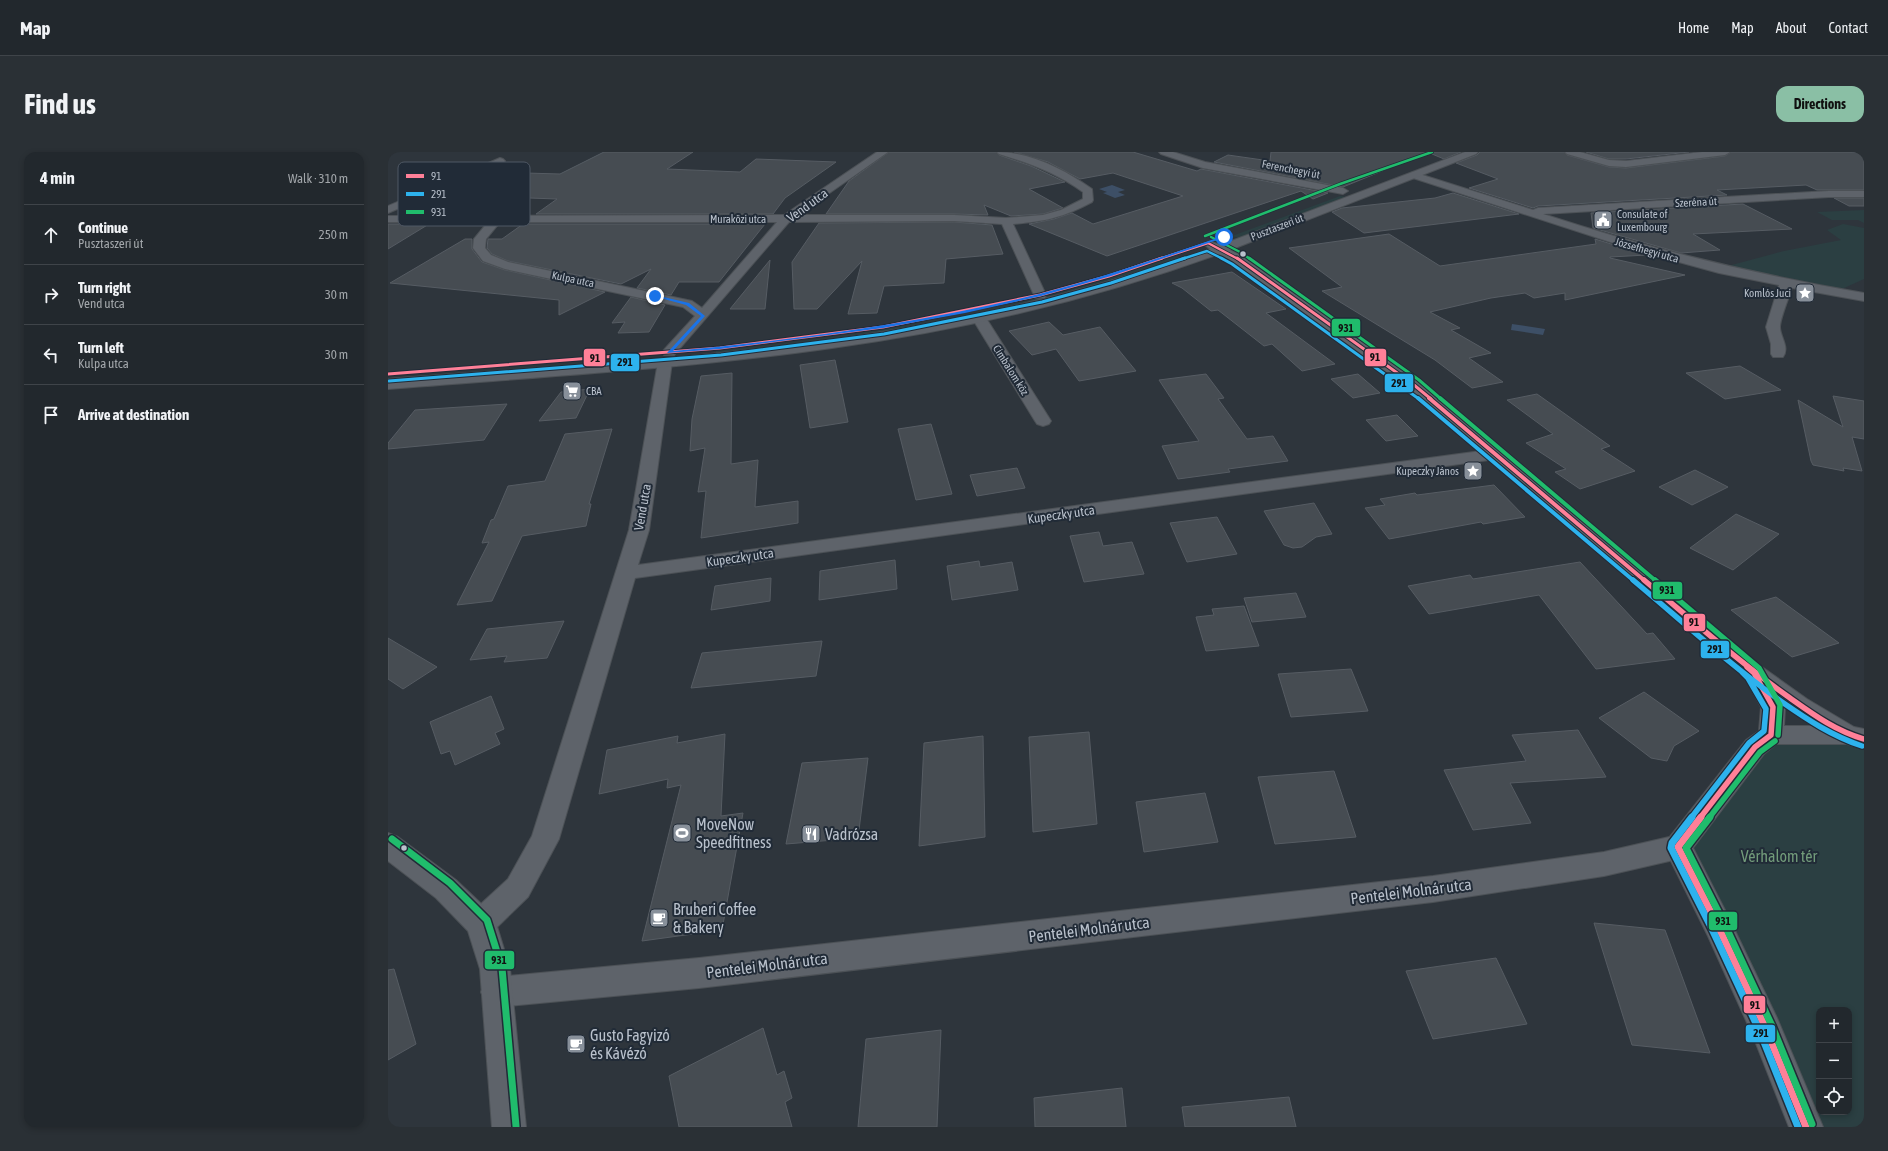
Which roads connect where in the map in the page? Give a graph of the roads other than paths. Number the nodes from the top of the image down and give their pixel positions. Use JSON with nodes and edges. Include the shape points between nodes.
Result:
{"nodes":[{"id":1,"x":883,"y":152,"type":"edge"},
{"id":2,"x":1002,"y":152,"type":"edge"},
{"id":3,"x":1164,"y":152,"type":"edge"},
{"id":4,"x":1453,"y":152,"type":"edge"},
{"id":5,"x":1473,"y":152,"type":"edge"},
{"id":6,"x":1570,"y":152,"type":"edge"},
{"id":7,"x":1725,"y":152,"type":"edge"},
{"id":8,"x":1400,"y":171,"type":"junction"},
{"id":9,"x":1413,"y":175,"type":"junction"},
{"id":10,"x":1343,"y":191,"type":"junction"},
{"id":11,"x":1864,"y":194,"type":"edge"},
{"id":12,"x":1359,"y":196,"type":"junction"},
{"id":13,"x":398,"y":206,"type":"edge"},
{"id":14,"x":388,"y":210,"type":"edge"},
{"id":15,"x":1528,"y":212,"type":"junction"},
{"id":16,"x":388,"y":219,"type":"edge"},
{"id":17,"x":398,"y":219,"type":"edge"},
{"id":18,"x":785,"y":219,"type":"junction"},
{"id":19,"x":530,"y":220,"type":"edge"},
{"id":20,"x":1006,"y":221,"type":"junction"},
{"id":21,"x":491,"y":226,"type":"edge"},
{"id":22,"x":1215,"y":246,"type":"junction"},
{"id":23,"x":1786,"y":284,"type":"junction"},
{"id":24,"x":1040,"y":295,"type":"junction"},
{"id":25,"x":1864,"y":297,"type":"edge"},
{"id":26,"x":703,"y":316,"type":"junction"},
{"id":27,"x":979,"y":318,"type":"junction"},
{"id":28,"x":1778,"y":354,"type":"dead end"},
{"id":29,"x":667,"y":357,"type":"junction"},
{"id":30,"x":388,"y":374,"type":"edge"},
{"id":31,"x":388,"y":384,"type":"edge"},
{"id":32,"x":1043,"y":421,"type":"dead end"},
{"id":33,"x":1496,"y":454,"type":"junction"},
{"id":34,"x":626,"y":573,"type":"junction"},
{"id":35,"x":1754,"y":673,"type":"junction"},
{"id":36,"x":1771,"y":735,"type":"junction"},
{"id":37,"x":1856,"y":737,"type":"edge"},
{"id":38,"x":388,"y":845,"type":"edge"},
{"id":39,"x":1678,"y":847,"type":"junction"},
{"id":40,"x":481,"y":923,"type":"junction"},
{"id":41,"x":497,"y":992,"type":"junction"},
{"id":42,"x":509,"y":1127,"type":"edge"},
{"id":43,"x":1806,"y":1127,"type":"edge"}],
"edges":[{"from":1,"to":18,"type":"street","name":"Vend utca"},
{"from":2,"to":20,"type":"street","name":"Muraközi utca","via":[[1044,165],[1065,175],[1088,191],[1088,200],[1065,212],[1043,218]]},
{"from":3,"to":10,"type":"street","name":"Ferenchegyi út","via":[[1203,165]]},
{"from":4,"to":8,"type":"street","name":"Pusztaszeri út"},
{"from":5,"to":9,"type":"street","name":"Pusztaszeri út"},
{"from":6,"to":7,"type":"street","via":[[1626,164]]},
{"from":8,"to":9,"type":"street","name":"Józsefhegyi utca"},
{"from":8,"to":10,"type":"street","name":"Pusztaszeri út"},
{"from":9,"to":12,"type":"street","name":"Pusztaszeri út"},
{"from":9,"to":15,"type":"street","name":"Józsefhegyi utca"},
{"from":10,"to":12,"type":"street","name":"Ferenchegyi út"},
{"from":10,"to":22,"type":"street","name":"Pusztaszeri út"},
{"from":11,"to":15,"type":"street","name":"Szeréna út"},
{"from":12,"to":22,"type":"street","name":"Pusztaszeri út"},
{"from":13,"to":14,"type":"street"},
{"from":15,"to":23,"type":"street","name":"Józsefhegyi utca","via":[[1672,258]]},
{"from":16,"to":17,"type":"street","name":"Muraközi utca"},
{"from":18,"to":19,"type":"street","name":"Muraközi utca"},
{"from":18,"to":20,"type":"street","name":"Muraközi utca","via":[[954,218]]},
{"from":18,"to":26,"type":"street","name":"Vend utca"},
{"from":20,"to":24,"type":"street"},
{"from":21,"to":26,"type":"street","name":"Kulpa utca","via":[[480,238],[479,248],[488,258],[505,265],[687,304]]},
{"from":22,"to":24,"type":"street","name":"Pusztaszeri út"},
{"from":22,"to":27,"type":"street","name":"Pusztaszeri út","via":[[1117,283]]},
{"from":22,"to":33,"type":"street","via":[[1236,258],[1414,386]]},
{"from":23,"to":25,"type":"street","name":"Józsefhegyi utca"},
{"from":23,"to":28,"type":"street","via":[[1773,327]]},
{"from":24,"to":29,"type":"street","name":"Pusztaszeri út","via":[[883,327]]},
{"from":26,"to":29,"type":"street","name":"Vend utca"},
{"from":27,"to":29,"type":"street","name":"Pusztaszeri út","via":[[898,334],[770,353]]},
{"from":27,"to":32,"type":"street","name":"Cimbalom köz"},
{"from":29,"to":30,"type":"street","name":"Pusztaszeri út"},
{"from":29,"to":31,"type":"street","name":"Pusztaszeri út"},
{"from":29,"to":34,"type":"street","name":"Vend utca","via":[[639,530]]},
{"from":33,"to":34,"type":"street","name":"Kupeczky utca"},
{"from":33,"to":35,"type":"street"},
{"from":34,"to":40,"type":"street","name":"Vend utca","via":[[545,839],[518,888]]},
{"from":35,"to":36,"type":"street","via":[[1773,707]]},
{"from":35,"to":37,"type":"street","via":[[1799,705]]},
{"from":36,"to":37,"type":"street"},
{"from":36,"to":39,"type":"street","via":[[1755,747]]},
{"from":38,"to":40,"type":"street","via":[[446,889]]},
{"from":39,"to":41,"type":"street","name":"Pentelei Molnár utca","via":[[1604,864],[1433,889],[699,973]]},
{"from":39,"to":43,"type":"street","via":[[1762,1022]]},
{"from":40,"to":41,"type":"street","via":[[495,969]]},
{"from":41,"to":42,"type":"street"}]}
